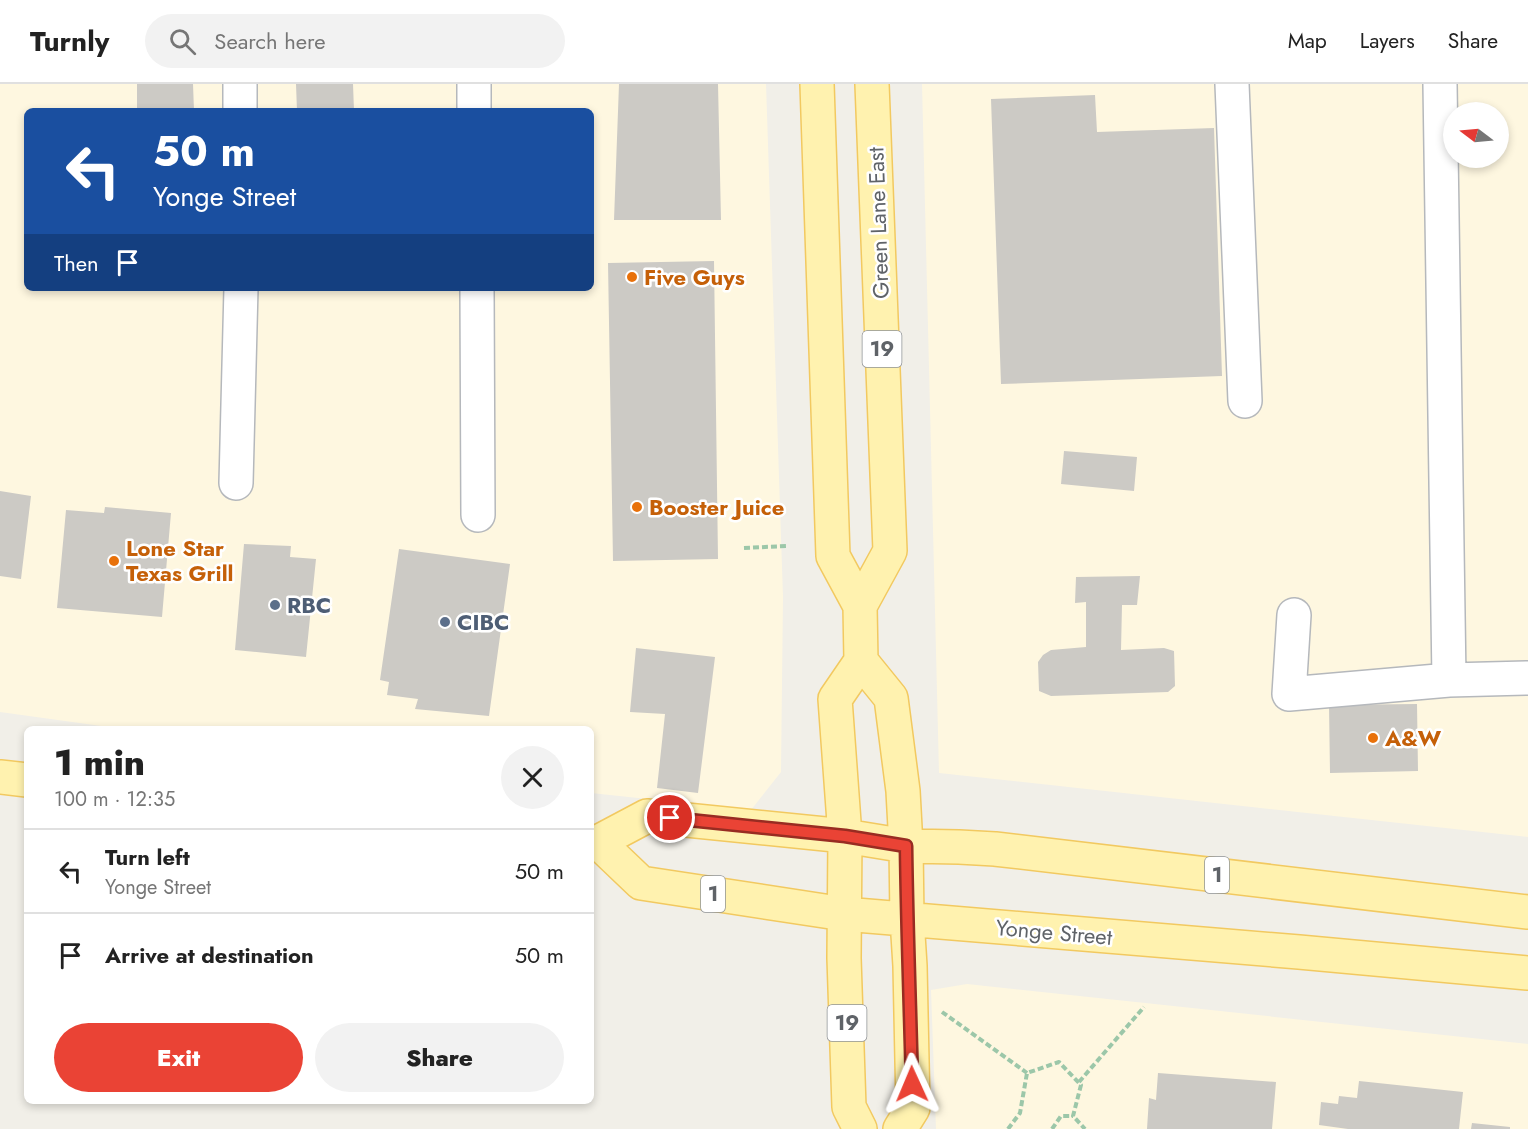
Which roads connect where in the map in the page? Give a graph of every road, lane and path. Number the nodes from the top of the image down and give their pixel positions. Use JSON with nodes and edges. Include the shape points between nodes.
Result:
{"nodes":[{"id":1,"x":240,"y":84,"type":"edge"},
{"id":2,"x":474,"y":84,"type":"edge"},
{"id":3,"x":817,"y":84,"type":"edge"},
{"id":4,"x":872,"y":84,"type":"edge"},
{"id":5,"x":1232,"y":84,"type":"edge"},
{"id":6,"x":1440,"y":84,"type":"edge"},
{"id":7,"x":240,"y":108,"type":"edge"},
{"id":8,"x":474,"y":108,"type":"edge"},
{"id":9,"x":241,"y":291,"type":"edge"},
{"id":10,"x":477,"y":291,"type":"edge"},
{"id":11,"x":1245,"y":400,"type":"dead end"},
{"id":12,"x":236,"y":483,"type":"dead end"},
{"id":13,"x":478,"y":515,"type":"dead end"},
{"id":14,"x":786,"y":546,"type":"dead end"},
{"id":15,"x":744,"y":548,"type":"dead end"},
{"id":16,"x":860,"y":606,"type":"junction"},
{"id":17,"x":1294,"y":615,"type":"dead end"},
{"id":18,"x":861,"y":661,"type":"junction"},
{"id":19,"x":1528,"y":678,"type":"edge"},
{"id":20,"x":1449,"y":680,"type":"junction"},
{"id":21,"x":0,"y":777,"type":"edge"},
{"id":22,"x":24,"y":780,"type":"edge"},
{"id":23,"x":845,"y":836,"type":"junction"},
{"id":24,"x":595,"y":842,"type":"edge"},
{"id":25,"x":906,"y":846,"type":"junction"},
{"id":26,"x":1528,"y":912,"type":"edge"},
{"id":27,"x":844,"y":914,"type":"junction"},
{"id":28,"x":907,"y":919,"type":"junction"},
{"id":29,"x":1528,"y":973,"type":"edge"},
{"id":30,"x":1144,"y":1006,"type":"dead end"},
{"id":31,"x":936,"y":1008,"type":"dead end"},
{"id":32,"x":1027,"y":1073,"type":"junction"},
{"id":33,"x":1079,"y":1082,"type":"junction"},
{"id":34,"x":1073,"y":1116,"type":"junction"},
{"id":35,"x":860,"y":1129,"type":"edge"},
{"id":36,"x":900,"y":1129,"type":"edge"},
{"id":37,"x":1008,"y":1129,"type":"edge"},
{"id":38,"x":1052,"y":1129,"type":"edge"},
{"id":39,"x":1085,"y":1129,"type":"edge"}],
"edges":[{"from":1,"to":7,"type":"lane"},
{"from":2,"to":8,"type":"lane"},
{"from":3,"to":16,"type":"main road","name":"Green Lane East","number":"19","via":[[833,556]]},
{"from":4,"to":16,"type":"main road","name":"Green Lane East","number":"19","via":[[890,551]]},
{"from":5,"to":11,"type":"lane"},
{"from":6,"to":20,"type":"lane"},
{"from":9,"to":12,"type":"lane"},
{"from":10,"to":13,"type":"lane"},
{"from":14,"to":15,"type":"path"},
{"from":16,"to":18,"type":"main road","name":"Green Lane East","number":"19"},
{"from":17,"to":20,"type":"lane","via":[[1289,694]]},
{"from":18,"to":23,"type":"main road","number":"19","via":[[835,699]]},
{"from":18,"to":25,"type":"main road","via":[[891,698]]},
{"from":19,"to":20,"type":"lane"},
{"from":21,"to":22,"type":"main road"},
{"from":23,"to":24,"type":"main road","name":"Yonge Street","number":"1","via":[[647,816]]},
{"from":23,"to":25,"type":"main road","name":"Yonge Street","number":"1"},
{"from":23,"to":27,"type":"main road","number":"19"},
{"from":24,"to":27,"type":"main road","name":"Yonge Street","number":"1","via":[[641,883]]},
{"from":25,"to":26,"type":"main road","name":"Yonge Street","number":"1","via":[[995,849]]},
{"from":25,"to":28,"type":"main road"},
{"from":27,"to":28,"type":"main road","name":"Yonge Street","number":"1"},
{"from":27,"to":35,"type":"main road","number":"19","via":[[849,1107]]},
{"from":28,"to":29,"type":"main road","name":"Yonge Street","number":"1"},
{"from":28,"to":36,"type":"main road","via":[[913,1108]]},
{"from":30,"to":33,"type":"path"},
{"from":31,"to":32,"type":"path"},
{"from":32,"to":33,"type":"path","via":[[1059,1062]]},
{"from":32,"to":37,"type":"path","via":[[1020,1113]]},
{"from":33,"to":34,"type":"path"},
{"from":34,"to":38,"type":"path","via":[[1061,1116]]},
{"from":34,"to":39,"type":"path"}]}
